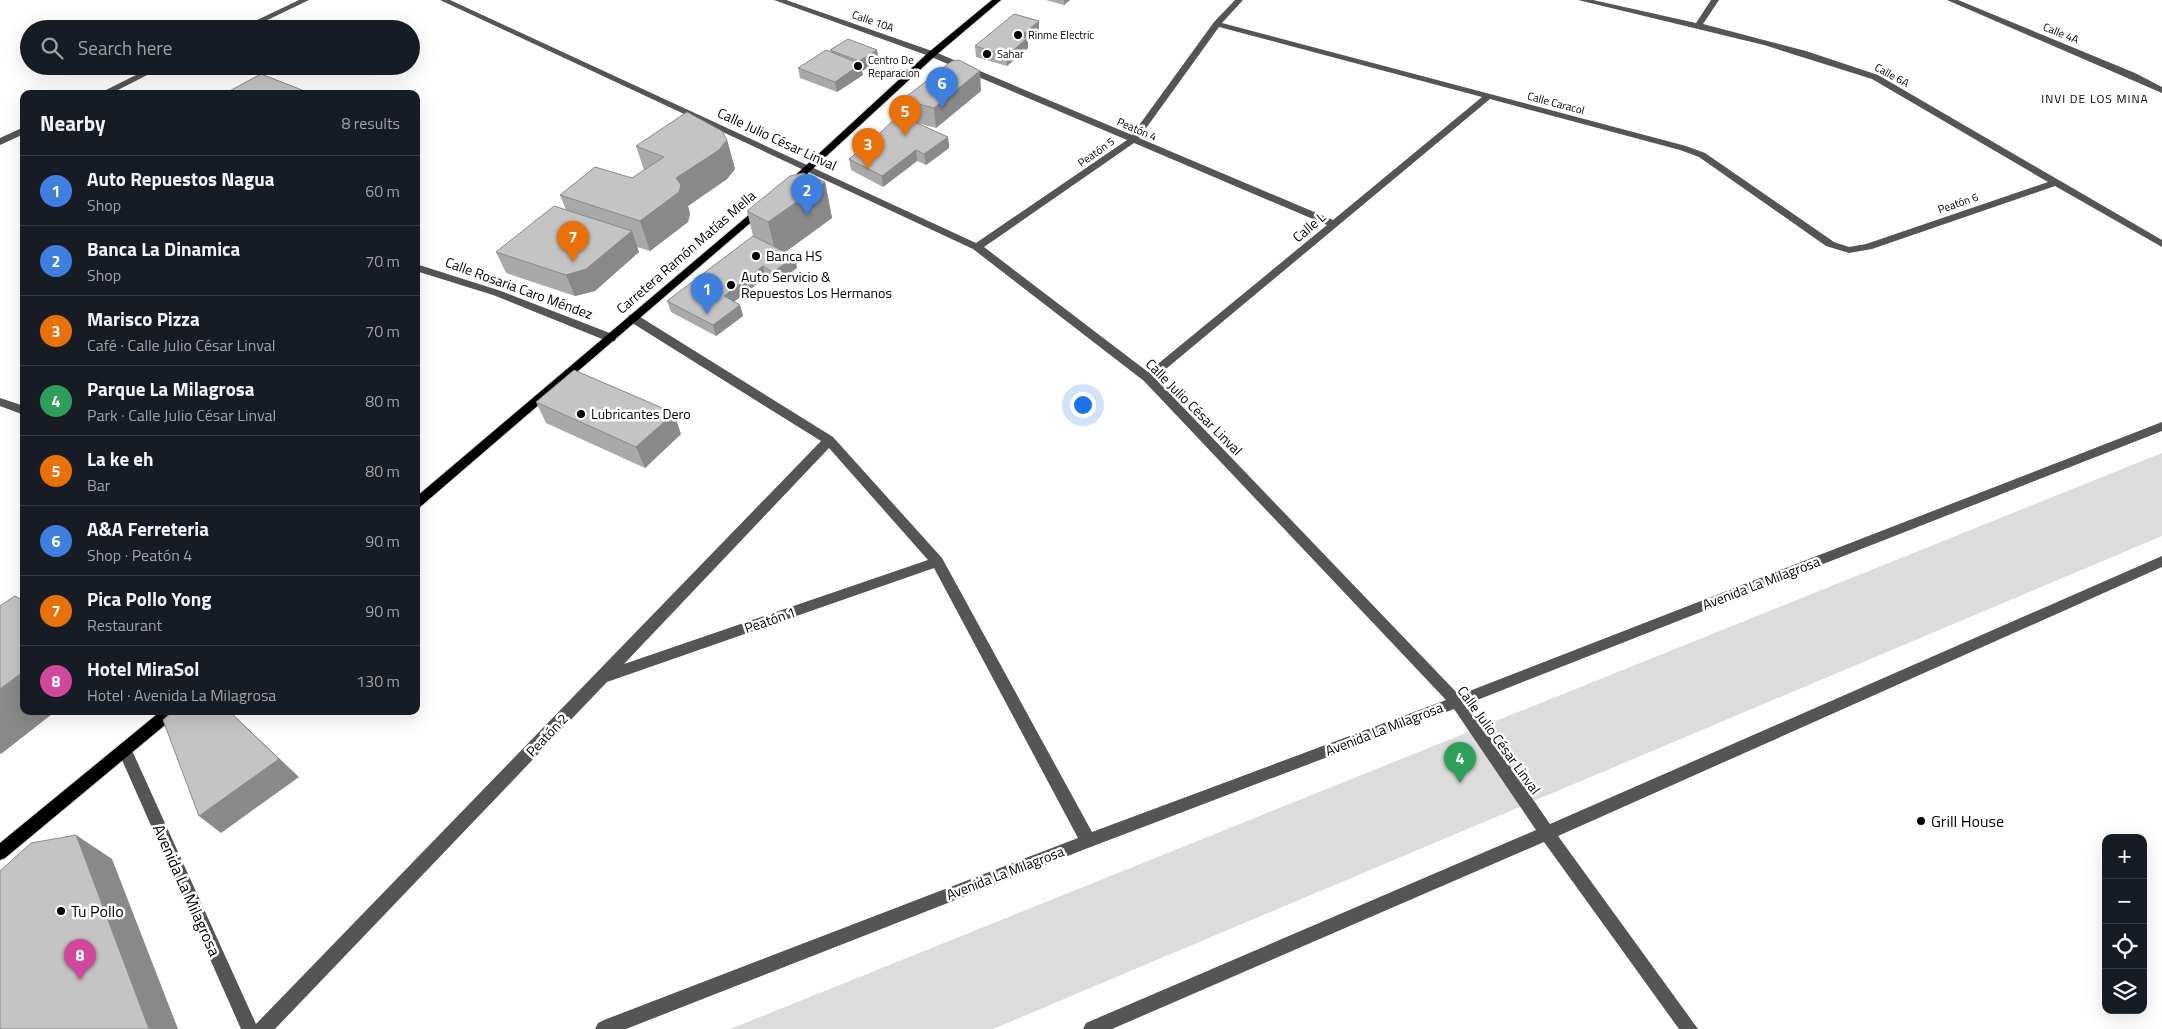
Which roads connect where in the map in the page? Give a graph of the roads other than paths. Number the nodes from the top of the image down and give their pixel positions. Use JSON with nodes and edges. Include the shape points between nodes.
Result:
{"nodes":[{"id":1,"x":305,"y":0,"type":"edge"},
{"id":2,"x":444,"y":0,"type":"edge"},
{"id":3,"x":778,"y":0,"type":"edge"},
{"id":4,"x":996,"y":0,"type":"edge"},
{"id":5,"x":1239,"y":0,"type":"edge"},
{"id":6,"x":1582,"y":0,"type":"edge"},
{"id":7,"x":1715,"y":0,"type":"edge"},
{"id":8,"x":1951,"y":0,"type":"edge"},
{"id":9,"x":262,"y":20,"type":"edge"},
{"id":10,"x":1216,"y":24,"type":"junction"},
{"id":11,"x":1699,"y":25,"type":"junction"},
{"id":12,"x":932,"y":54,"type":"junction"},
{"id":13,"x":142,"y":75,"type":"edge"},
{"id":14,"x":110,"y":90,"type":"edge"},
{"id":15,"x":2162,"y":90,"type":"edge"},
{"id":16,"x":1488,"y":96,"type":"junction"},
{"id":17,"x":0,"y":131,"type":"edge"},
{"id":18,"x":20,"y":132,"type":"edge"},
{"id":19,"x":13,"y":135,"type":"junction"},
{"id":20,"x":20,"y":137,"type":"edge"},
{"id":21,"x":1134,"y":140,"type":"junction"},
{"id":22,"x":0,"y":142,"type":"edge"},
{"id":23,"x":807,"y":169,"type":"junction"},
{"id":24,"x":2057,"y":182,"type":"junction"},
{"id":25,"x":785,"y":189,"type":"edge"},
{"id":26,"x":770,"y":202,"type":"edge"},
{"id":27,"x":1334,"y":224,"type":"junction"},
{"id":28,"x":2162,"y":244,"type":"edge"},
{"id":29,"x":1868,"y":247,"type":"joint"},
{"id":30,"x":977,"y":248,"type":"junction"},
{"id":31,"x":420,"y":268,"type":"edge"},
{"id":32,"x":633,"y":318,"type":"junction"},
{"id":33,"x":611,"y":338,"type":"junction"},
{"id":34,"x":1148,"y":378,"type":"junction"},
{"id":35,"x":0,"y":402,"type":"edge"},
{"id":36,"x":20,"y":410,"type":"edge"},
{"id":37,"x":2162,"y":426,"type":"edge"},
{"id":38,"x":829,"y":440,"type":"junction"},
{"id":39,"x":420,"y":501,"type":"edge"},
{"id":40,"x":2162,"y":561,"type":"edge"},
{"id":41,"x":937,"y":562,"type":"junction"},
{"id":42,"x":603,"y":678,"type":"junction"},
{"id":43,"x":1457,"y":702,"type":"junction"},
{"id":44,"x":167,"y":715,"type":"edge"},
{"id":45,"x":125,"y":751,"type":"junction"},
{"id":46,"x":1547,"y":834,"type":"junction"},
{"id":47,"x":1088,"y":841,"type":"junction"},
{"id":48,"x":0,"y":853,"type":"edge"},
{"id":49,"x":250,"y":1029,"type":"edge"},
{"id":50,"x":263,"y":1029,"type":"edge"},
{"id":51,"x":604,"y":1029,"type":"edge"},
{"id":52,"x":1092,"y":1029,"type":"edge"},
{"id":53,"x":1689,"y":1029,"type":"edge"}],
"edges":[{"from":1,"to":9,"type":"street"},
{"from":2,"to":23,"type":"street","name":"Calle Julio César Linval"},
{"from":3,"to":12,"type":"street","name":"Calle 10A"},
{"from":4,"to":12,"type":"main road"},
{"from":5,"to":10,"type":"street","name":"Peatón 5"},
{"from":6,"to":11,"type":"street","name":"Calle 6A"},
{"from":7,"to":11,"type":"street"},
{"from":8,"to":15,"type":"street","name":"Calle 4A"},
{"from":10,"to":16,"type":"street","name":"Calle Caracol"},
{"from":10,"to":21,"type":"street","name":"Peatón 5"},
{"from":11,"to":24,"type":"street","name":"Calle 6A","via":[[1825,58],[1875,77]]},
{"from":12,"to":21,"type":"street","name":"Peatón 4"},
{"from":12,"to":23,"type":"main road"},
{"from":13,"to":14,"type":"street"},
{"from":16,"to":27,"type":"street","name":"Calle L"},
{"from":16,"to":29,"type":"street","name":"Calle Caracol","via":[[1702,155],[1830,244],[1848,250]]},
{"from":17,"to":19,"type":"street"},
{"from":18,"to":19,"type":"street"},
{"from":19,"to":20,"type":"street"},
{"from":19,"to":22,"type":"street"},
{"from":21,"to":27,"type":"street","name":"Peatón 4"},
{"from":21,"to":30,"type":"street","name":"Peatón 5"},
{"from":23,"to":25,"type":"main road"},
{"from":23,"to":30,"type":"street","name":"Calle Julio César Linval"},
{"from":24,"to":28,"type":"street","name":"Calle 6A"},
{"from":24,"to":29,"type":"street","name":"Peatón 6"},
{"from":26,"to":32,"type":"main road","name":"Carretera Ramón Matías Mella"},
{"from":27,"to":34,"type":"street","name":"Calle L"},
{"from":30,"to":34,"type":"street","name":"Calle Julio César Linval"},
{"from":31,"to":33,"type":"street","name":"Calle Rosaria Caro Méndez","via":[[497,293]]},
{"from":32,"to":33,"type":"main road","name":"Carretera Ramón Matías Mella"},
{"from":32,"to":38,"type":"street"},
{"from":33,"to":39,"type":"main road","name":"Carretera Ramón Matías Mella"},
{"from":34,"to":43,"type":"street","name":"Calle Julio César Linval"},
{"from":35,"to":36,"type":"street"},
{"from":37,"to":43,"type":"street","name":"Avenida La Milagrosa"},
{"from":38,"to":41,"type":"street"},
{"from":38,"to":42,"type":"street","name":"Peatón 2"},
{"from":40,"to":46,"type":"street"},
{"from":41,"to":42,"type":"street","name":"Peatón 1"},
{"from":41,"to":47,"type":"street"},
{"from":42,"to":50,"type":"street","name":"Peatón 2"},
{"from":43,"to":46,"type":"street","name":"Calle Julio César Linval"},
{"from":43,"to":47,"type":"street","name":"Avenida La Milagrosa"},
{"from":44,"to":45,"type":"main road"},
{"from":45,"to":48,"type":"main road"},
{"from":45,"to":49,"type":"street","name":"Avenida La Milagrosa"},
{"from":46,"to":52,"type":"street"},
{"from":46,"to":53,"type":"street","name":"Calle Julio César Linval"},
{"from":47,"to":51,"type":"street","name":"Avenida La Milagrosa"}]}
